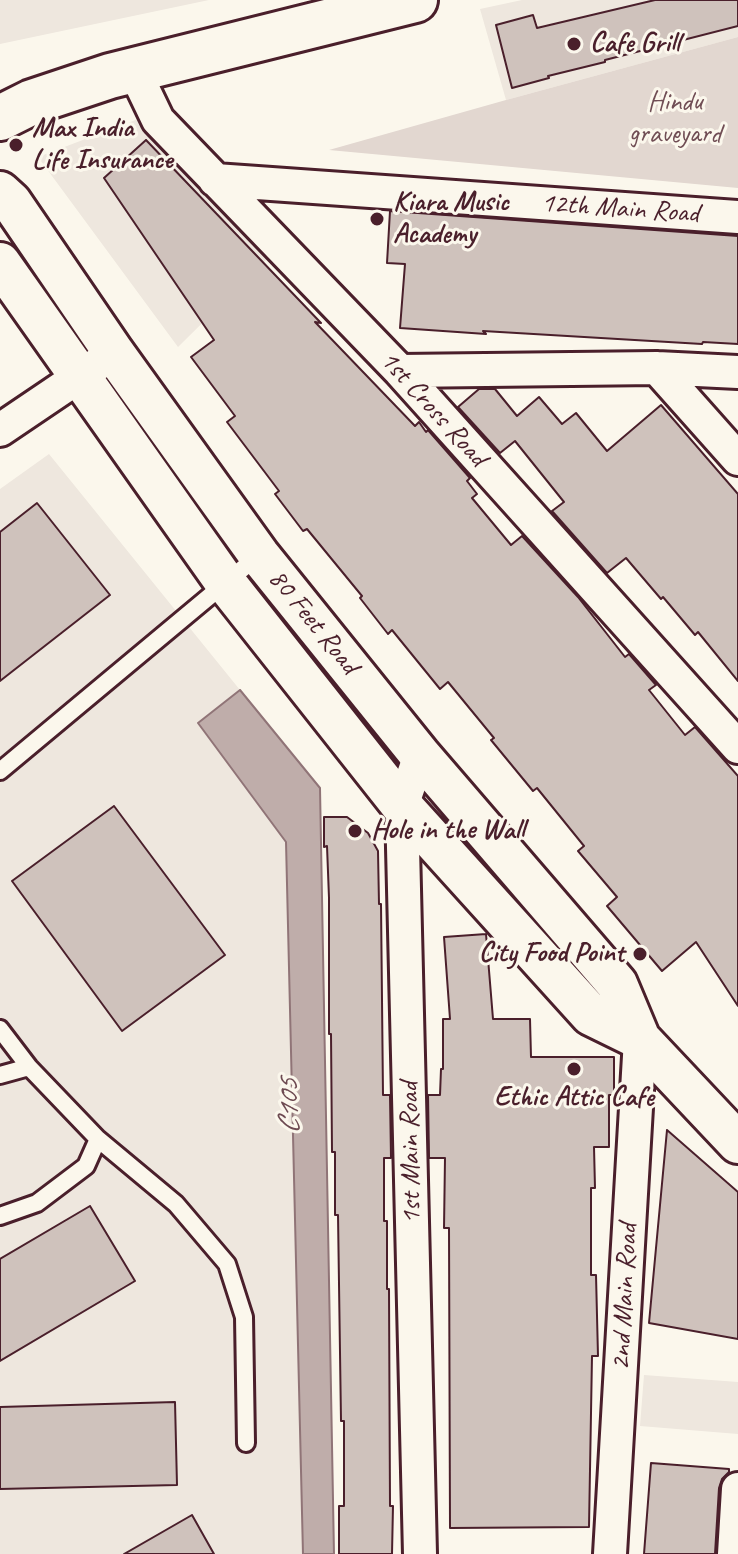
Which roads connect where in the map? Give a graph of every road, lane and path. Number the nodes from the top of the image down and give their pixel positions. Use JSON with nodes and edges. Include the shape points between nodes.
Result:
{"nodes":[{"id":1,"x":415,"y":0,"type":"edge"},
{"id":2,"x":134,"y":70,"type":"junction"},
{"id":3,"x":0,"y":118,"type":"edge"},
{"id":4,"x":215,"y":180,"type":"junction"},
{"id":5,"x":0,"y":192,"type":"edge"},
{"id":6,"x":738,"y":217,"type":"edge"},
{"id":7,"x":0,"y":263,"type":"edge"},
{"id":8,"x":114,"y":353,"type":"junction"},
{"id":9,"x":657,"y":368,"type":"junction"},
{"id":10,"x":400,"y":371,"type":"junction"},
{"id":11,"x":738,"y":372,"type":"edge"},
{"id":12,"x":80,"y":375,"type":"junction"},
{"id":13,"x":0,"y":430,"type":"edge"},
{"id":14,"x":738,"y":459,"type":"edge"},
{"id":15,"x":259,"y":555,"type":"junction"},
{"id":16,"x":225,"y":582,"type":"junction"},
{"id":17,"x":738,"y":747,"type":"edge"},
{"id":18,"x":420,"y":755,"type":"junction"},
{"id":19,"x":0,"y":771,"type":"edge"},
{"id":20,"x":402,"y":806,"type":"junction"},
{"id":21,"x":0,"y":1029,"type":"edge"},
{"id":22,"x":640,"y":1039,"type":"junction"},
{"id":23,"x":29,"y":1067,"type":"junction"},
{"id":24,"x":0,"y":1075,"type":"edge"},
{"id":25,"x":98,"y":1139,"type":"junction"},
{"id":26,"x":738,"y":1143,"type":"edge"},
{"id":27,"x":0,"y":1216,"type":"edge"},
{"id":28,"x":246,"y":1443,"type":"dead end"},
{"id":29,"x":738,"y":1489,"type":"edge"},
{"id":30,"x":420,"y":1554,"type":"edge"},
{"id":31,"x":438,"y":1554,"type":"edge"},
{"id":32,"x":610,"y":1554,"type":"edge"},
{"id":33,"x":734,"y":1554,"type":"edge"}],
"edges":[{"from":1,"to":2,"type":"main road"},
{"from":2,"to":3,"type":"main road","via":[[49,96]]},
{"from":2,"to":4,"type":"street","name":"1st Cross Road","via":[[158,120]]},
{"from":4,"to":6,"type":"street","name":"12th Main Road"},
{"from":4,"to":10,"type":"street","name":"1st Cross Road"},
{"from":5,"to":8,"type":"street","name":"80 Feet Road"},
{"from":7,"to":12,"type":"street","name":"80 Feet Road"},
{"from":8,"to":12,"type":"street"},
{"from":8,"to":15,"type":"street","name":"80 Feet Road"},
{"from":9,"to":10,"type":"street"},
{"from":9,"to":11,"type":"street"},
{"from":9,"to":14,"type":"street"},
{"from":10,"to":17,"type":"street","name":"1st Cross Road"},
{"from":12,"to":13,"type":"street"},
{"from":12,"to":16,"type":"street","name":"80 Feet Road"},
{"from":15,"to":16,"type":"lane"},
{"from":15,"to":18,"type":"street","name":"80 Feet Road"},
{"from":16,"to":19,"type":"lane"},
{"from":16,"to":20,"type":"street","name":"80 Feet Road"},
{"from":18,"to":20,"type":"street","name":"1st Main Road"},
{"from":18,"to":22,"type":"street","name":"80 Feet Road","via":[[617,984]]},
{"from":20,"to":22,"type":"street","name":"80 Feet Road","via":[[591,1015]]},
{"from":20,"to":30,"type":"street","name":"1st Main Road"},
{"from":21,"to":23,"type":"lane"},
{"from":22,"to":26,"type":"street","name":"80 Feet Road"},
{"from":22,"to":32,"type":"street","name":"2nd Main Road"},
{"from":23,"to":24,"type":"lane"},
{"from":23,"to":25,"type":"lane"},
{"from":25,"to":27,"type":"lane","via":[[86,1166],[37,1203]]},
{"from":25,"to":28,"type":"lane","via":[[176,1204],[227,1264],[244,1317]]},
{"from":29,"to":33,"type":"street"},
{"from":30,"to":31,"type":"street"}]}
